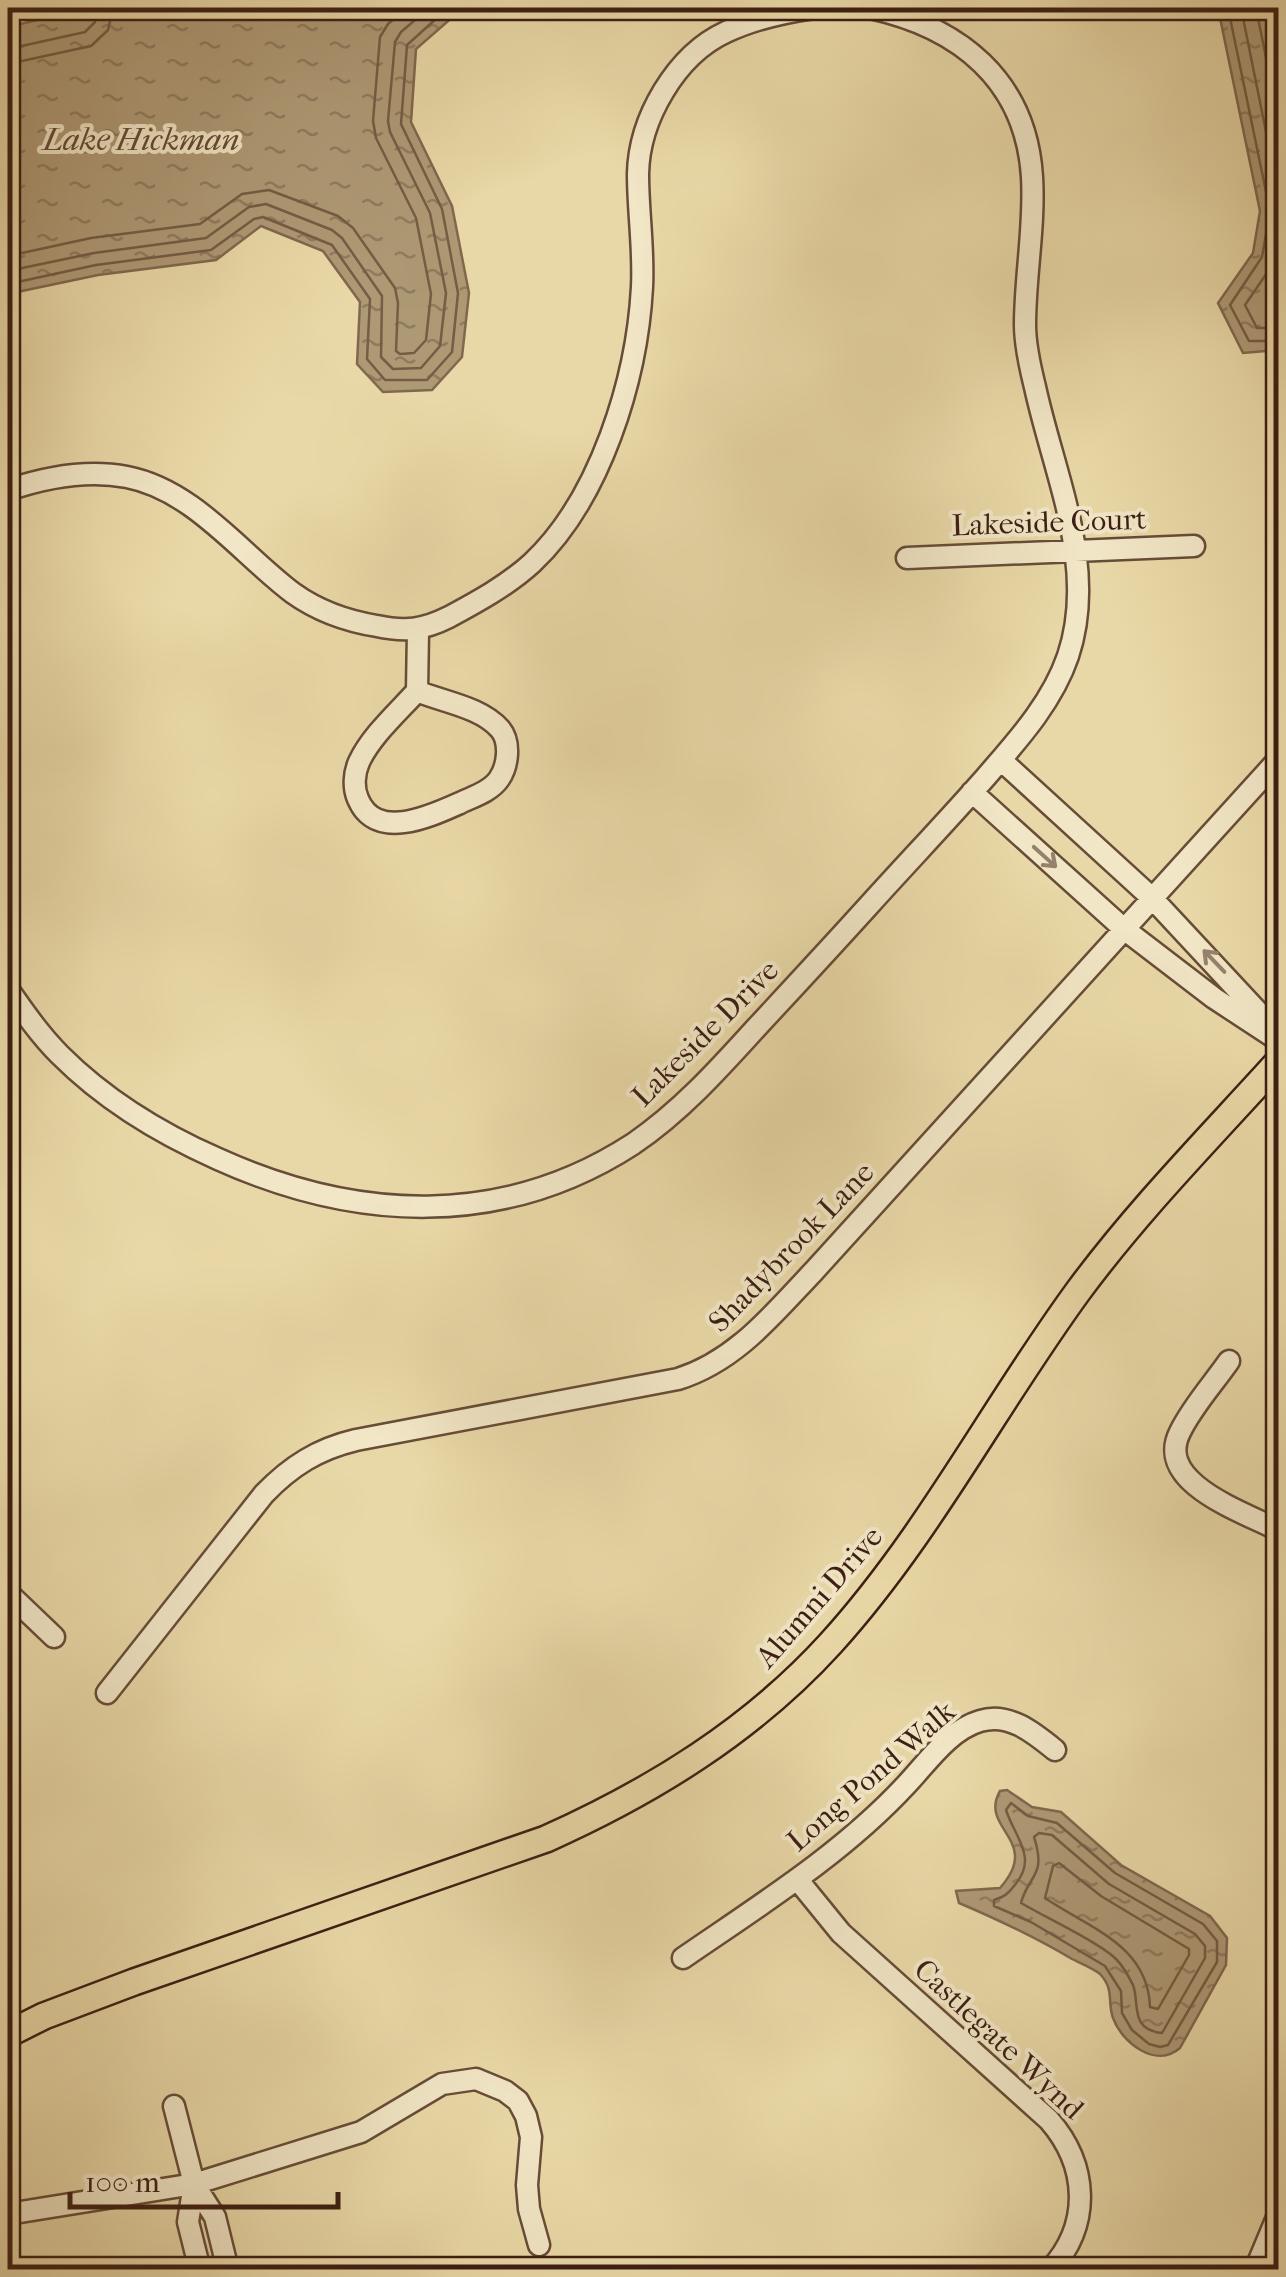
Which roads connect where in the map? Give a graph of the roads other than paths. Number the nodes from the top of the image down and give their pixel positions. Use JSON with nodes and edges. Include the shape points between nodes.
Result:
{"nodes":[{"id":1,"x":814,"y":8,"type":"edge"},
{"id":2,"x":873,"y":8,"type":"edge"},
{"id":3,"x":8,"y":490,"type":"edge"},
{"id":4,"x":1194,"y":546,"type":"dead end"},
{"id":5,"x":1077,"y":550,"type":"junction"},
{"id":6,"x":906,"y":558,"type":"dead end"},
{"id":7,"x":418,"y":631,"type":"junction"},
{"id":8,"x":417,"y":690,"type":"junction"},
{"id":9,"x":1000,"y":760,"type":"junction"},
{"id":10,"x":1278,"y":760,"type":"edge"},
{"id":11,"x":972,"y":792,"type":"junction"},
{"id":12,"x":1152,"y":898,"type":"junction"},
{"id":13,"x":1124,"y":929,"type":"junction"},
{"id":14,"x":8,"y":989,"type":"edge"},
{"id":15,"x":1278,"y":1037,"type":"edge"},
{"id":16,"x":1278,"y":1062,"type":"edge"},
{"id":17,"x":1229,"y":1361,"type":"dead end"},
{"id":18,"x":1278,"y":1530,"type":"edge"},
{"id":19,"x":8,"y":1592,"type":"edge"},
{"id":20,"x":54,"y":1637,"type":"dead end"},
{"id":21,"x":107,"y":1693,"type":"dead end"},
{"id":22,"x":1054,"y":1750,"type":"dead end"},
{"id":23,"x":797,"y":1879,"type":"junction"},
{"id":24,"x":683,"y":1958,"type":"dead end"},
{"id":25,"x":8,"y":2034,"type":"edge"},
{"id":26,"x":174,"y":2106,"type":"dead end"},
{"id":27,"x":194,"y":2184,"type":"junction"},
{"id":28,"x":8,"y":2214,"type":"edge"},
{"id":29,"x":1278,"y":2215,"type":"edge"},
{"id":30,"x":539,"y":2245,"type":"dead end"},
{"id":31,"x":200,"y":2270,"type":"edge"},
{"id":32,"x":228,"y":2270,"type":"edge"},
{"id":33,"x":1050,"y":2270,"type":"edge"},
{"id":34,"x":1254,"y":2270,"type":"edge"}],
"edges":[{"from":1,"to":7,"type":"street","via":[[727,32],[692,57],[665,91],[640,158],[642,291],[632,350],[593,477],[530,565]]},
{"from":2,"to":5,"type":"street","name":"Lakeside Drive","via":[[928,24],[963,45],[1004,88],[1016,111],[1032,175],[1027,352]]},
{"from":3,"to":7,"type":"street","via":[[76,474],[130,477],[179,498],[320,609],[361,624]]},
{"from":4,"to":5,"type":"street","name":"Lakeside Court"},
{"from":5,"to":6,"type":"street","name":"Lakeside Court"},
{"from":5,"to":9,"type":"street","name":"Lakeside Drive","via":[[1080,595],[1068,658],[1041,710]]},
{"from":7,"to":8,"type":"street"},
{"from":8,"to":8,"type":"street","via":[[356,770],[358,801],[384,822],[408,822],[487,790],[506,761],[508,744],[488,719]]},
{"from":9,"to":11,"type":"street","name":"Lakeside Drive"},
{"from":9,"to":12,"type":"street"},
{"from":10,"to":12,"type":"street","name":"Shadybrook Lane"},
{"from":11,"to":13,"type":"street","one_way":true},
{"from":11,"to":14,"type":"street","name":"Lakeside Drive","via":[[716,1073],[662,1122],[566,1177],[478,1203],[422,1208],[334,1200],[271,1183],[182,1143],[87,1080]]},
{"from":12,"to":13,"type":"street","name":"Shadybrook Lane"},
{"from":15,"to":12,"type":"street","one_way":true},
{"from":13,"to":15,"type":"street"},
{"from":13,"to":21,"type":"street","name":"Shadybrook Lane","via":[[814,1271],[719,1363],[678,1380],[356,1440],[311,1456],[264,1494]]},
{"from":16,"to":25,"type":"main road","name":"Alumni Drive","via":[[1078,1292],[859,1611],[746,1722],[666,1779],[546,1839],[88,1998]]},
{"from":17,"to":18,"type":"street","via":[[1179,1433],[1176,1459],[1195,1486]]},
{"from":19,"to":20,"type":"street"},
{"from":22,"to":23,"type":"street","name":"Long Pond Walk","via":[[1010,1722],[967,1726],[868,1823]]},
{"from":23,"to":24,"type":"street","name":"Long Pond Walk"},
{"from":23,"to":33,"type":"street","name":"Castlegate Wynd","via":[[841,1933],[1064,2137],[1077,2164],[1081,2204],[1069,2242]]},
{"from":26,"to":27,"type":"street"},
{"from":27,"to":28,"type":"street"},
{"from":27,"to":30,"type":"street","via":[[361,2132],[442,2084],[476,2079],[518,2100],[526,2116],[529,2209]]},
{"from":27,"to":31,"type":"street","via":[[188,2222]]},
{"from":27,"to":32,"type":"street","via":[[215,2217]]},
{"from":29,"to":34,"type":"street"}]}
